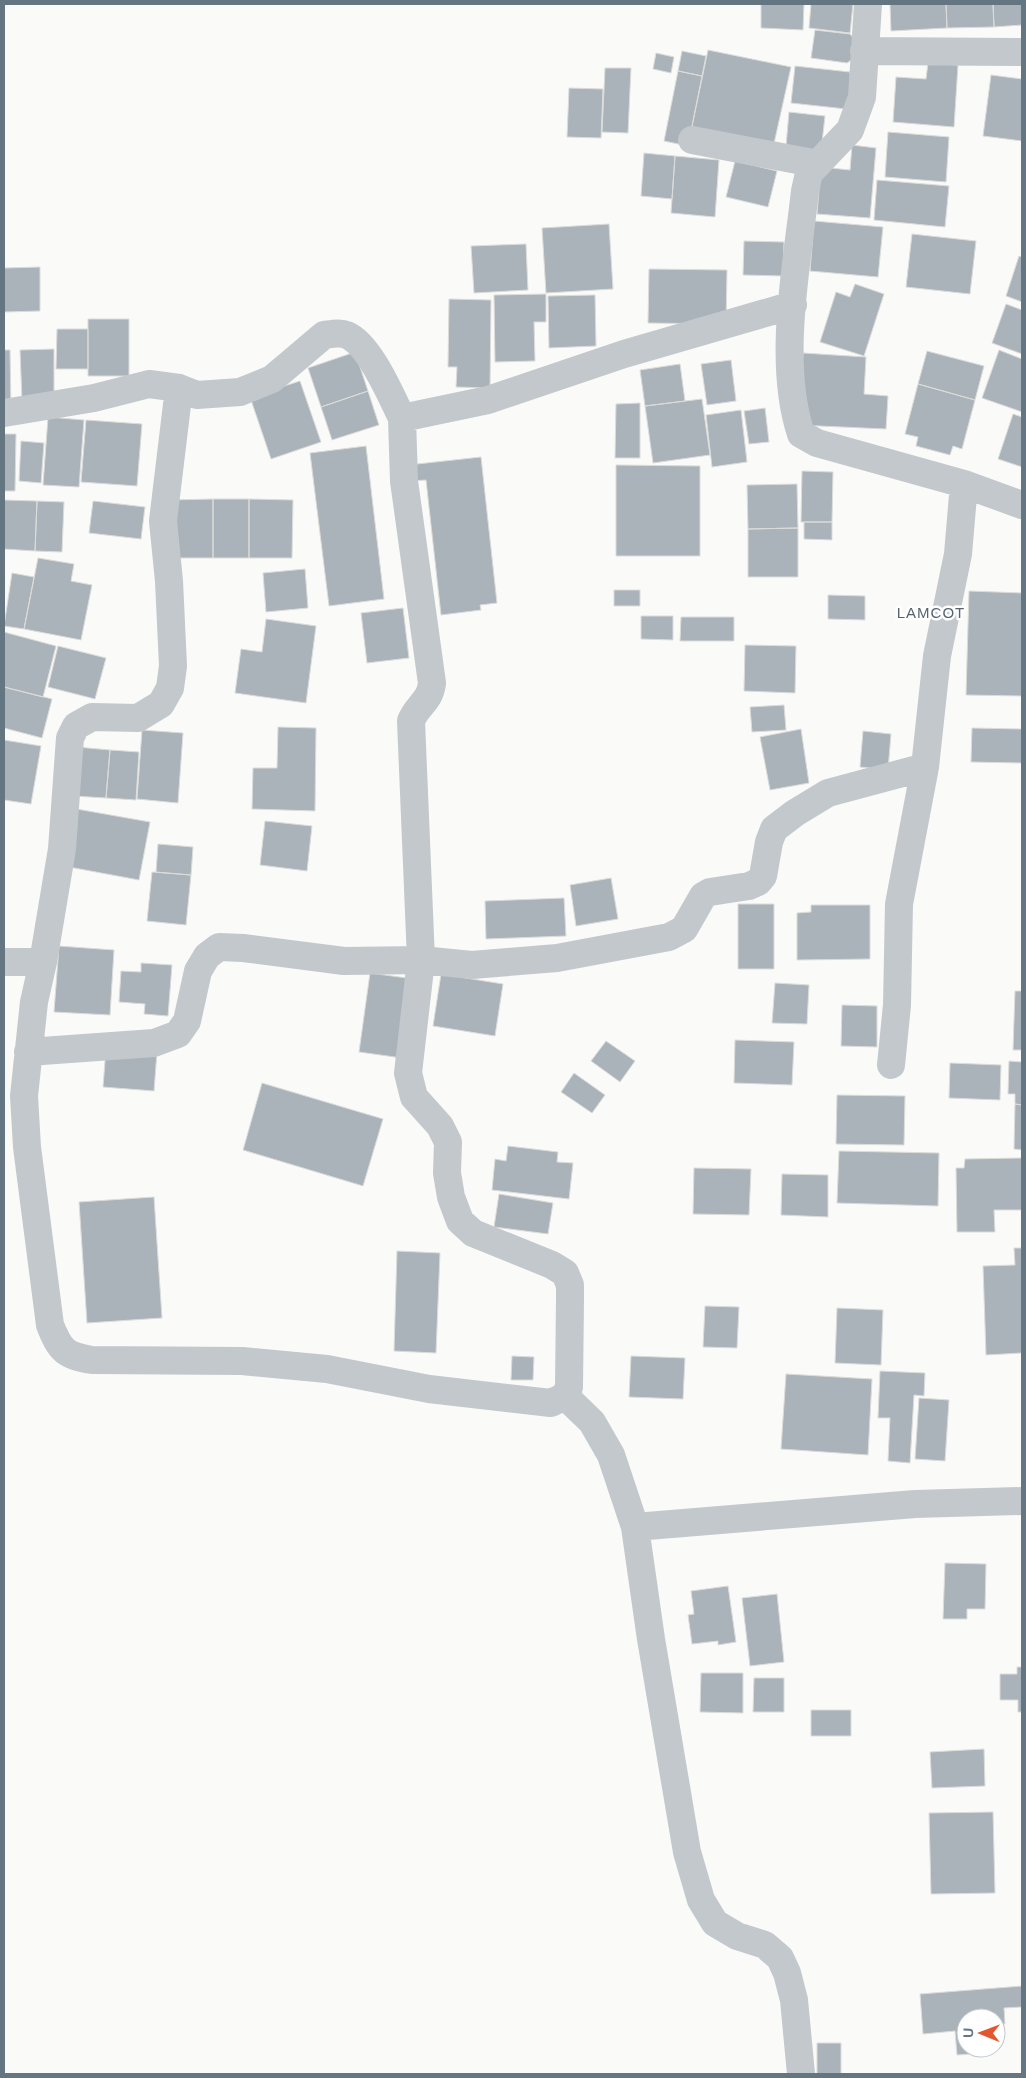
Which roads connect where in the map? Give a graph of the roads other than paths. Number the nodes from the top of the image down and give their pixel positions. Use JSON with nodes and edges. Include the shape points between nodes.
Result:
{"nodes":[{"id":1,"x":868,"y":4,"type":"edge"},
{"id":2,"x":864,"y":51,"type":"junction"},
{"id":3,"x":1022,"y":52,"type":"edge"},
{"id":4,"x":692,"y":140,"type":"dead end"},
{"id":5,"x":818,"y":164,"type":"junction"},
{"id":6,"x":793,"y":305,"type":"junction"},
{"id":7,"x":179,"y":388,"type":"junction"},
{"id":8,"x":4,"y":413,"type":"edge"},
{"id":9,"x":402,"y":418,"type":"junction"},
{"id":10,"x":964,"y":484,"type":"junction"},
{"id":11,"x":1022,"y":505,"type":"edge"},
{"id":12,"x":925,"y":768,"type":"junction"},
{"id":13,"x":421,"y":960,"type":"junction"},
{"id":14,"x":4,"y":962,"type":"edge"},
{"id":15,"x":43,"y":962,"type":"junction"},
{"id":16,"x":28,"y":1052,"type":"junction"},
{"id":17,"x":891,"y":1065,"type":"dead end"},
{"id":18,"x":565,"y":1396,"type":"junction"},
{"id":19,"x":1022,"y":1501,"type":"edge"},
{"id":20,"x":635,"y":1527,"type":"junction"},
{"id":21,"x":801,"y":2074,"type":"edge"}],
"edges":[{"from":1,"to":2,"type":"street"},
{"from":2,"to":3,"type":"street"},
{"from":2,"to":5,"type":"street","via":[[862,97],[850,130]]},
{"from":4,"to":5,"type":"street"},
{"from":5,"to":6,"type":"street","via":[[809,173],[805,191]]},
{"from":6,"to":9,"type":"street","via":[[624,354],[488,400]]},
{"from":6,"to":10,"type":"street","via":[[790,367],[795,416],[801,434],[817,442]]},
{"from":7,"to":8,"type":"street","via":[[149,384],[94,398]]},
{"from":7,"to":9,"type":"street","via":[[197,395],[240,392],[272,379],[324,335],[335,333],[347,335],[358,342],[381,375]]},
{"from":7,"to":15,"type":"street","via":[[163,521],[173,666],[170,688],[160,704],[138,718],[92,718],[76,726],[70,738],[62,849]]},
{"from":9,"to":13,"type":"street","via":[[404,481],[432,683],[428,699],[411,721]]},
{"from":10,"to":11,"type":"street"},
{"from":10,"to":12,"type":"street","via":[[958,554],[937,656]]},
{"from":12,"to":13,"type":"street","via":[[828,793],[794,813],[774,830],[763,876],[758,882],[703,896],[684,928],[669,937],[557,958],[472,965]]},
{"from":12,"to":17,"type":"street","via":[[899,904],[898,1005]]},
{"from":13,"to":16,"type":"street","via":[[344,961],[244,948],[219,948],[207,956],[198,972],[187,1020],[178,1034],[154,1043]]},
{"from":13,"to":18,"type":"street","via":[[408,1073],[414,1097],[440,1126],[448,1142],[447,1173],[451,1197],[465,1228],[565,1273],[570,1285],[570,1299],[569,1387]]},
{"from":14,"to":15,"type":"street"},
{"from":15,"to":16,"type":"street"},
{"from":16,"to":18,"type":"street","via":[[24,1096],[27,1147],[50,1325],[58,1346],[74,1358],[242,1361],[326,1369],[429,1389],[541,1402],[551,1403]]},
{"from":18,"to":20,"type":"street","via":[[592,1422],[611,1455]]},
{"from":19,"to":20,"type":"street","via":[[915,1504]]},
{"from":20,"to":21,"type":"street","via":[[686,1852],[701,1900],[715,1923],[737,1936],[765,1945],[780,1958],[794,2000]]}]}
